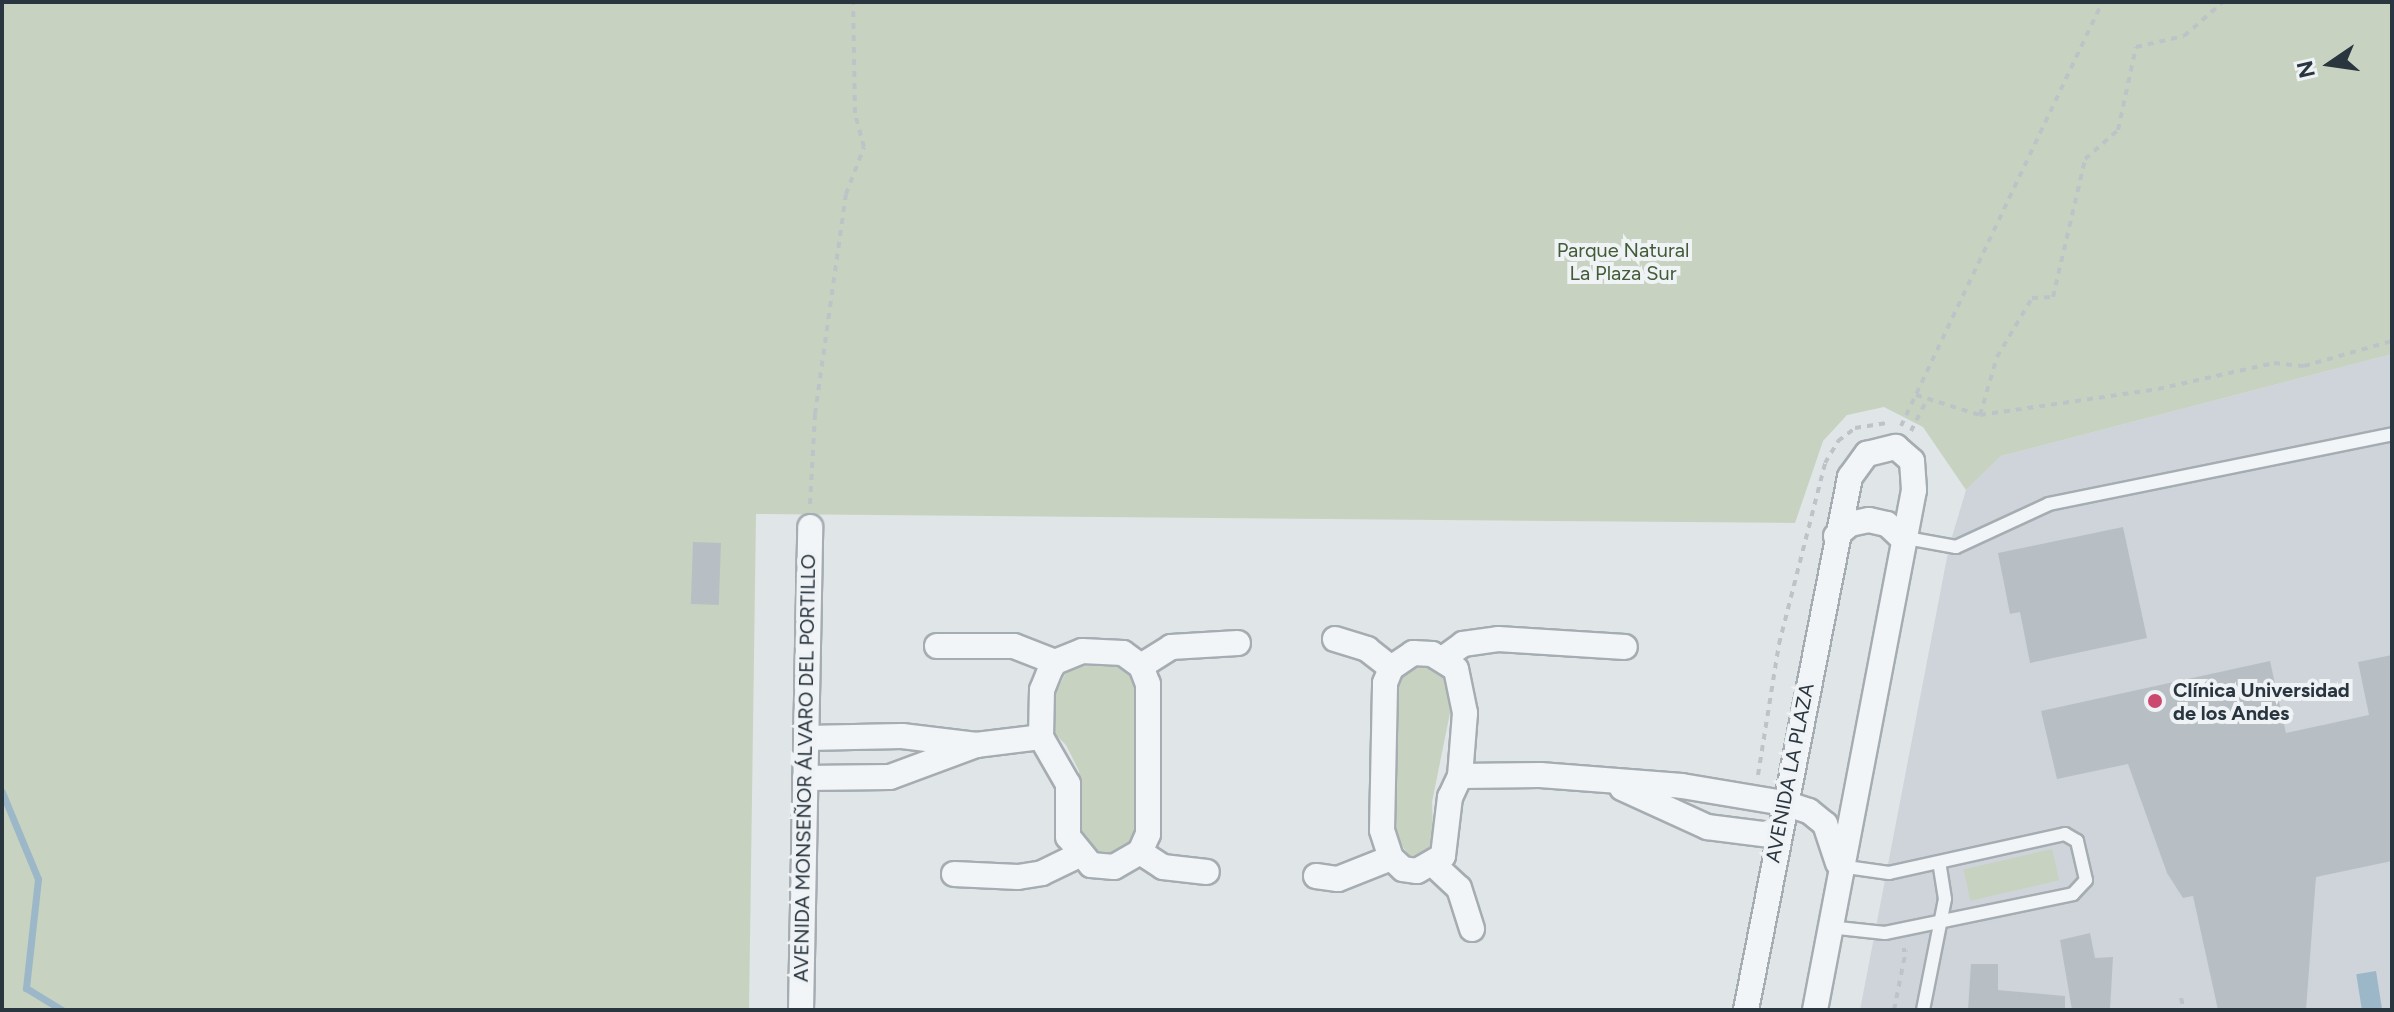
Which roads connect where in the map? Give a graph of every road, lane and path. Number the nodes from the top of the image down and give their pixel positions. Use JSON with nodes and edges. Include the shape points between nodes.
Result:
{"nodes":[{"id":1,"x":853,"y":2,"type":"edge"},
{"id":2,"x":2102,"y":2,"type":"edge"},
{"id":3,"x":2223,"y":2,"type":"edge"},
{"id":4,"x":2392,"y":341,"type":"edge"},
{"id":5,"x":1916,"y":395,"type":"junction"},
{"id":6,"x":1927,"y":399,"type":"junction"},
{"id":7,"x":1980,"y":415,"type":"junction"},
{"id":8,"x":1904,"y":416,"type":"dead end"},
{"id":9,"x":1910,"y":433,"type":"junction"},
{"id":10,"x":2392,"y":434,"type":"edge"},
{"id":11,"x":1918,"y":440,"type":"dead end"},
{"id":12,"x":810,"y":527,"type":"joint"},
{"id":13,"x":1836,"y":536,"type":"junction"},
{"id":14,"x":1901,"y":537,"type":"junction"},
{"id":15,"x":1335,"y":639,"type":"dead end"},
{"id":16,"x":1238,"y":643,"type":"dead end"},
{"id":17,"x":937,"y":646,"type":"dead end"},
{"id":18,"x":1625,"y":647,"type":"dead end"},
{"id":19,"x":1444,"y":658,"type":"junction"},
{"id":20,"x":1055,"y":662,"type":"junction"},
{"id":21,"x":1141,"y":666,"type":"junction"},
{"id":22,"x":1391,"y":668,"type":"junction"},
{"id":23,"x":1041,"y":737,"type":"junction"},
{"id":24,"x":806,"y":738,"type":"junction"},
{"id":25,"x":976,"y":745,"type":"junction"},
{"id":26,"x":1460,"y":776,"type":"junction"},
{"id":27,"x":805,"y":778,"type":"junction"},
{"id":28,"x":1616,"y":785,"type":"junction"},
{"id":29,"x":1755,"y":798,"type":"junction"},
{"id":30,"x":1784,"y":803,"type":"junction"},
{"id":31,"x":1778,"y":836,"type":"junction"},
{"id":32,"x":1140,"y":852,"type":"junction"},
{"id":33,"x":1079,"y":855,"type":"junction"},
{"id":34,"x":1391,"y":858,"type":"junction"},
{"id":35,"x":1939,"y":863,"type":"junction"},
{"id":36,"x":1433,"y":864,"type":"junction"},
{"id":37,"x":1839,"y":866,"type":"junction"},
{"id":38,"x":1207,"y":872,"type":"dead end"},
{"id":39,"x":954,"y":874,"type":"dead end"},
{"id":40,"x":1316,"y":876,"type":"dead end"},
{"id":41,"x":1941,"y":922,"type":"junction"},
{"id":42,"x":1829,"y":927,"type":"junction"},
{"id":43,"x":1472,"y":929,"type":"dead end"},
{"id":44,"x":1893,"y":949,"type":"dead end"},
{"id":45,"x":2181,"y":998,"type":"dead end"},
{"id":46,"x":801,"y":1010,"type":"edge"},
{"id":47,"x":1746,"y":1010,"type":"edge"},
{"id":48,"x":1815,"y":1010,"type":"edge"},
{"id":49,"x":1894,"y":1010,"type":"edge"},
{"id":50,"x":1923,"y":1010,"type":"edge"},
{"id":51,"x":2184,"y":1010,"type":"edge"}],
"edges":[{"from":1,"to":12,"type":"path","via":[[855,113],[864,147],[846,194],[815,414]]},
{"from":2,"to":5,"type":"path"},
{"from":3,"to":7,"type":"path","via":[[2184,36],[2136,47],[2118,130],[2085,159],[2053,297],[2032,298],[1997,357]]},
{"from":4,"to":7,"type":"path","via":[[2304,366],[2274,363],[2158,389]]},
{"from":5,"to":6,"type":"path"},
{"from":5,"to":8,"type":"path"},
{"from":6,"to":7,"type":"path"},
{"from":6,"to":9,"type":"path"},
{"from":9,"to":11,"type":"path"},
{"from":9,"to":29,"type":"path","via":[[1870,422],[1838,441],[1825,463],[1779,644]]},
{"from":10,"to":14,"type":"lane","via":[[2049,504],[1956,547]]},
{"from":12,"to":24,"type":"street","name":"AVENIDA MONSEÑOR ÁLVARO DEL PORTILLO"},
{"from":13,"to":14,"type":"street","via":[[1850,524],[1869,520],[1887,524]]},
{"from":13,"to":14,"type":"street","name":"AVENIDA LA PLAZA","via":[[1854,469],[1867,454],[1888,447],[1905,451],[1915,471]]},
{"from":13,"to":30,"type":"street","name":"AVENIDA LA PLAZA"},
{"from":14,"to":37,"type":"street","name":"AVENIDA LA PLAZA"},
{"from":15,"to":22,"type":"street","via":[[1367,649]]},
{"from":16,"to":21,"type":"street","via":[[1171,647]]},
{"from":17,"to":20,"type":"street","via":[[1014,646]]},
{"from":18,"to":19,"type":"street","via":[[1498,639],[1463,644]]},
{"from":19,"to":22,"type":"street","via":[[1413,653]]},
{"from":19,"to":26,"type":"street","via":[[1463,684]]},
{"from":20,"to":21,"type":"street","via":[[1082,651],[1123,653]]},
{"from":20,"to":23,"type":"street","via":[[1042,690]]},
{"from":21,"to":32,"type":"street","via":[[1148,684],[1148,834]]},
{"from":22,"to":34,"type":"street","via":[[1385,683],[1382,830]]},
{"from":23,"to":25,"type":"street"},
{"from":23,"to":33,"type":"street","via":[[1068,784],[1068,837]]},
{"from":24,"to":25,"type":"street","via":[[902,736]]},
{"from":24,"to":27,"type":"street","name":"AVENIDA MONSEÑOR ÁLVARO DEL PORTILLO"},
{"from":25,"to":27,"type":"street","via":[[900,775]]},
{"from":26,"to":28,"type":"street","via":[[1540,775]]},
{"from":26,"to":36,"type":"street","via":[[1450,797],[1443,856]]},
{"from":27,"to":46,"type":"street","name":"AVENIDA MONSEÑOR ÁLVARO DEL PORTILLO"},
{"from":28,"to":29,"type":"street","via":[[1682,786]]},
{"from":28,"to":31,"type":"street","via":[[1669,814],[1707,827]]},
{"from":29,"to":30,"type":"street"},
{"from":30,"to":31,"type":"street","name":"AVENIDA LA PLAZA"},
{"from":30,"to":37,"type":"street","via":[[1809,811],[1825,824]]},
{"from":31,"to":47,"type":"street","name":"AVENIDA LA PLAZA"},
{"from":32,"to":33,"type":"street","via":[[1114,867],[1091,865]]},
{"from":32,"to":38,"type":"street","via":[[1163,867]]},
{"from":33,"to":39,"type":"street","via":[[1042,873],[1018,877]]},
{"from":34,"to":36,"type":"street","via":[[1403,869],[1417,871]]},
{"from":34,"to":40,"type":"street","via":[[1338,879]]},
{"from":35,"to":37,"type":"lane","via":[[1875,873]]},
{"from":35,"to":41,"type":"lane","via":[[1945,891]]},
{"from":35,"to":41,"type":"lane","via":[[2065,834],[2077,841],[2086,880],[2073,894]]},
{"from":36,"to":43,"type":"street","via":[[1459,888]]},
{"from":37,"to":42,"type":"street","name":"AVENIDA LA PLAZA"},
{"from":41,"to":42,"type":"lane","via":[[1875,934]]},
{"from":41,"to":50,"type":"lane"},
{"from":42,"to":48,"type":"street","name":"AVENIDA LA PLAZA"},
{"from":44,"to":49,"type":"path","via":[[1906,950]]},
{"from":45,"to":51,"type":"path"}]}
